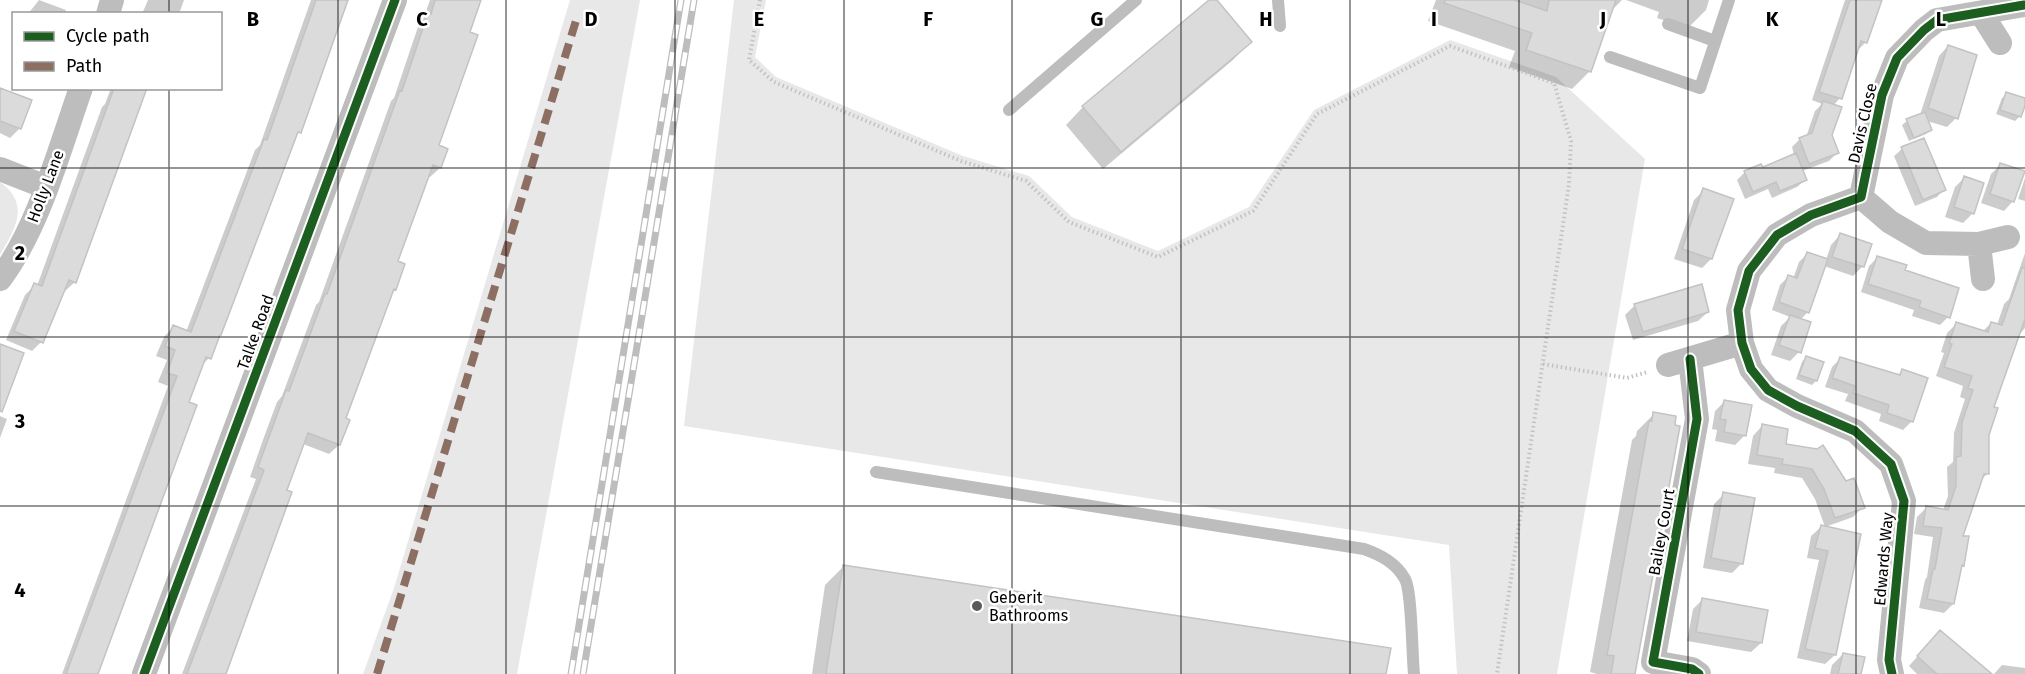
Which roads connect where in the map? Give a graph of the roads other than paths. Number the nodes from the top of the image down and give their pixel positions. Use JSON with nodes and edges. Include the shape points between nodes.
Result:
{"nodes":[{"id":1,"x":395,"y":0,"type":"edge"},
{"id":2,"x":1136,"y":0,"type":"edge"},
{"id":3,"x":1278,"y":0,"type":"edge"},
{"id":4,"x":1729,"y":0,"type":"edge"},
{"id":5,"x":2024,"y":5,"type":"edge"},
{"id":6,"x":1932,"y":10,"type":"edge"},
{"id":7,"x":1981,"y":13,"type":"junction"},
{"id":8,"x":1668,"y":24,"type":"dead end"},
{"id":9,"x":1280,"y":26,"type":"dead end"},
{"id":10,"x":1715,"y":41,"type":"junction"},
{"id":11,"x":2000,"y":43,"type":"dead end"},
{"id":12,"x":1610,"y":57,"type":"dead end"},
{"id":13,"x":80,"y":90,"type":"edge"},
{"id":14,"x":1009,"y":110,"type":"dead end"},
{"id":15,"x":0,"y":169,"type":"edge"},
{"id":16,"x":46,"y":187,"type":"junction"},
{"id":17,"x":1861,"y":197,"type":"junction"},
{"id":18,"x":2008,"y":237,"type":"dead end"},
{"id":19,"x":1979,"y":244,"type":"junction"},
{"id":20,"x":0,"y":279,"type":"edge"},
{"id":21,"x":1983,"y":279,"type":"dead end"},
{"id":22,"x":1742,"y":343,"type":"junction"},
{"id":23,"x":876,"y":472,"type":"dead end"},
{"id":24,"x":144,"y":674,"type":"edge"},
{"id":25,"x":1414,"y":674,"type":"edge"},
{"id":26,"x":1699,"y":674,"type":"edge"},
{"id":27,"x":1892,"y":674,"type":"edge"}],
"edges":[{"from":1,"to":24,"type":"street","name":"Talke Road"},
{"from":2,"to":14,"type":"lane"},
{"from":3,"to":9,"type":"lane"},
{"from":4,"to":10,"type":"lane"},
{"from":5,"to":7,"type":"street","name":"Davis Close"},
{"from":6,"to":7,"type":"street","name":"Davis Close"},
{"from":6,"to":17,"type":"street","name":"Davis Close","via":[[1924,30],[1897,58],[1882,95]]},
{"from":7,"to":11,"type":"street"},
{"from":8,"to":10,"type":"lane"},
{"from":10,"to":12,"type":"lane","via":[[1700,88]]},
{"from":13,"to":16,"type":"street","name":"Holly Lane"},
{"from":15,"to":16,"type":"street"},
{"from":16,"to":20,"type":"street","name":"Holly Lane","via":[[14,260]]},
{"from":17,"to":19,"type":"street","via":[[1890,222],[1926,243]]},
{"from":17,"to":22,"type":"street","name":"Edwards Way","via":[[1811,215],[1777,235],[1749,271],[1738,310]]},
{"from":18,"to":19,"type":"street"},
{"from":19,"to":21,"type":"street"},
{"from":22,"to":26,"type":"street","name":"Bailey Court","via":[[1679,362],[1697,419],[1653,662],[1692,669]]},
{"from":22,"to":27,"type":"street","name":"Edwards Way","via":[[1750,369],[1768,390],[1856,431],[1891,464],[1904,501],[1889,660]]},
{"from":23,"to":25,"type":"lane","via":[[1372,551],[1391,562],[1406,580]]}]}
